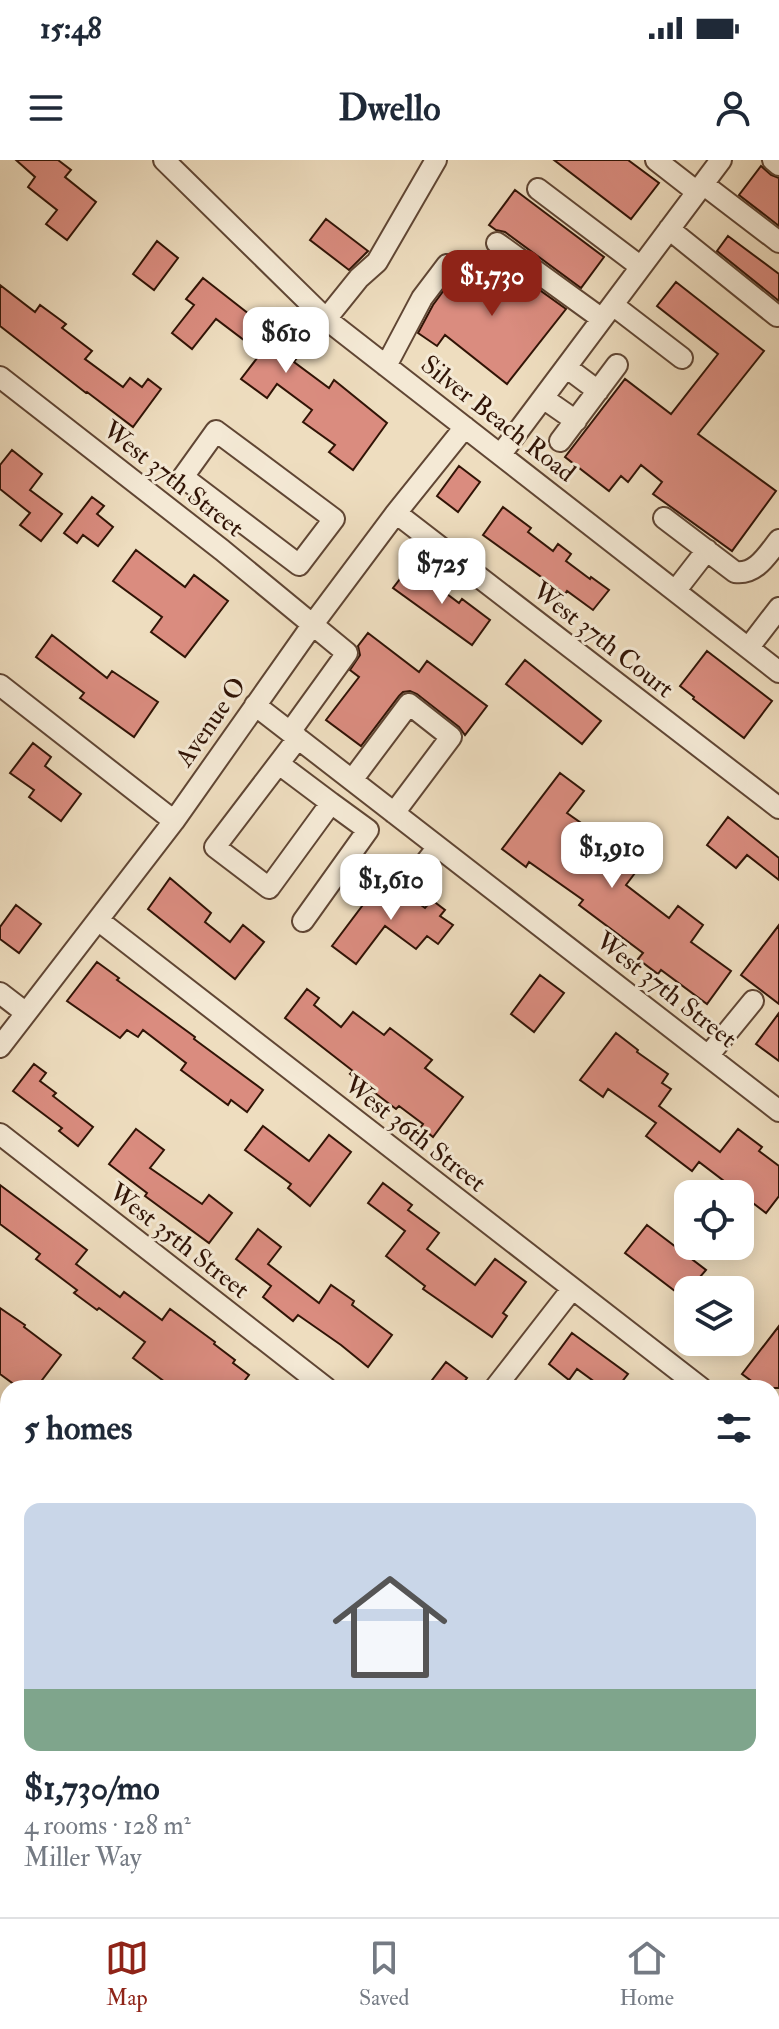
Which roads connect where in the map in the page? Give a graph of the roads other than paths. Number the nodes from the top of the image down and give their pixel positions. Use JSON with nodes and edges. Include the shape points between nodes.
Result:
{"nodes":[{"id":1,"x":164,"y":160,"type":"edge"},
{"id":2,"x":436,"y":160,"type":"edge"},
{"id":3,"x":656,"y":160,"type":"edge"},
{"id":4,"x":721,"y":160,"type":"edge"},
{"id":5,"x":773,"y":160,"type":"edge"},
{"id":6,"x":779,"y":165,"type":"edge"},
{"id":7,"x":700,"y":188,"type":"junction"},
{"id":8,"x":538,"y":189,"type":"dead end"},
{"id":9,"x":669,"y":229,"type":"junction"},
{"id":10,"x":779,"y":242,"type":"edge"},
{"id":11,"x":497,"y":243,"type":"dead end"},
{"id":12,"x":447,"y":265,"type":"dead end"},
{"id":13,"x":641,"y":267,"type":"junction"},
{"id":14,"x":607,"y":312,"type":"junction"},
{"id":15,"x":777,"y":316,"type":"dead end"},
{"id":16,"x":326,"y":319,"type":"junction"},
{"id":17,"x":682,"y":358,"type":"dead end"},
{"id":18,"x":617,"y":365,"type":"dead end"},
{"id":19,"x":386,"y":366,"type":"junction"},
{"id":20,"x":566,"y":367,"type":"junction"},
{"id":21,"x":0,"y":377,"type":"edge"},
{"id":22,"x":598,"y":391,"type":"junction"},
{"id":23,"x":548,"y":392,"type":"junction"},
{"id":24,"x":576,"y":421,"type":"junction"},
{"id":25,"x":465,"y":427,"type":"junction"},
{"id":26,"x":560,"y":441,"type":"dead end"},
{"id":27,"x":501,"y":454,"type":"junction"},
{"id":28,"x":396,"y":513,"type":"junction"},
{"id":29,"x":664,"y":518,"type":"dead end"},
{"id":30,"x":243,"y":523,"type":"junction"},
{"id":31,"x":779,"y":540,"type":"edge"},
{"id":32,"x":222,"y":550,"type":"junction"},
{"id":33,"x":707,"y":550,"type":"junction"},
{"id":34,"x":676,"y":590,"type":"junction"},
{"id":35,"x":779,"y":608,"type":"edge"},
{"id":36,"x":313,"y":624,"type":"junction"},
{"id":37,"x":749,"y":647,"type":"junction"},
{"id":38,"x":779,"y":672,"type":"edge"},
{"id":39,"x":0,"y":685,"type":"edge"},
{"id":40,"x":255,"y":705,"type":"junction"},
{"id":41,"x":294,"y":735,"type":"junction"},
{"id":42,"x":279,"y":764,"type":"junction"},
{"id":43,"x":352,"y":780,"type":"junction"},
{"id":44,"x":331,"y":803,"type":"junction"},
{"id":45,"x":779,"y":808,"type":"edge"},
{"id":46,"x":394,"y":813,"type":"junction"},
{"id":47,"x":174,"y":821,"type":"junction"},
{"id":48,"x":438,"y":847,"type":"junction"},
{"id":49,"x":409,"y":884,"type":"dead end"},
{"id":50,"x":98,"y":920,"type":"junction"},
{"id":51,"x":303,"y":921,"type":"dead end"},
{"id":52,"x":0,"y":993,"type":"edge"},
{"id":53,"x":753,"y":1001,"type":"dead end"},
{"id":54,"x":26,"y":1013,"type":"junction"},
{"id":55,"x":0,"y":1047,"type":"edge"},
{"id":56,"x":708,"y":1056,"type":"junction"},
{"id":57,"x":779,"y":1111,"type":"edge"},
{"id":58,"x":0,"y":1134,"type":"edge"},
{"id":59,"x":572,"y":1289,"type":"junction"},
{"id":60,"x":316,"y":1380,"type":"edge"},
{"id":61,"x":501,"y":1380,"type":"edge"},
{"id":62,"x":691,"y":1380,"type":"edge"}],
"edges":[{"from":1,"to":16,"type":"street","name":"Silver Beach Road"},
{"from":2,"to":16,"type":"street","via":[[377,262]]},
{"from":3,"to":7,"type":"street"},
{"from":4,"to":7,"type":"street"},
{"from":5,"to":6,"type":"street"},
{"from":7,"to":9,"type":"street"},
{"from":7,"to":10,"type":"street"},
{"from":8,"to":13,"type":"street"},
{"from":9,"to":13,"type":"street"},
{"from":9,"to":15,"type":"street"},
{"from":11,"to":14,"type":"street"},
{"from":12,"to":19,"type":"street","via":[[422,298]]},
{"from":13,"to":14,"type":"street"},
{"from":14,"to":17,"type":"street"},
{"from":14,"to":20,"type":"street"},
{"from":16,"to":19,"type":"street","name":"Silver Beach Road"},
{"from":18,"to":22,"type":"street"},
{"from":19,"to":25,"type":"street","name":"Silver Beach Road"},
{"from":20,"to":22,"type":"street"},
{"from":20,"to":23,"type":"street"},
{"from":21,"to":32,"type":"street","name":"West 37th Street"},
{"from":22,"to":24,"type":"street"},
{"from":23,"to":24,"type":"street"},
{"from":23,"to":27,"type":"street"},
{"from":24,"to":26,"type":"street"},
{"from":25,"to":27,"type":"street","name":"Silver Beach Road"},
{"from":25,"to":28,"type":"street","name":"Avenue O"},
{"from":27,"to":34,"type":"street","name":"Silver Beach Road"},
{"from":28,"to":36,"type":"street","name":"Avenue O"},
{"from":28,"to":45,"type":"street","name":"West 37th Court"},
{"from":29,"to":33,"type":"street"},
{"from":30,"to":30,"type":"street","via":[[299,565],[334,519],[216,431],[183,477]]},
{"from":30,"to":32,"type":"street"},
{"from":31,"to":33,"type":"street","via":[[753,571],[744,573]]},
{"from":32,"to":36,"type":"street","name":"West 37th Street"},
{"from":33,"to":34,"type":"street"},
{"from":34,"to":37,"type":"street","name":"Silver Beach Road"},
{"from":35,"to":37,"type":"street"},
{"from":36,"to":40,"type":"street","name":"Avenue O"},
{"from":36,"to":41,"type":"street","name":"West 37th Street","via":[[347,653]]},
{"from":37,"to":38,"type":"street","name":"Silver Beach Road"},
{"from":39,"to":47,"type":"street"},
{"from":40,"to":41,"type":"street","name":"West 37th Street"},
{"from":40,"to":47,"type":"street","name":"Avenue O"},
{"from":41,"to":42,"type":"street"},
{"from":41,"to":43,"type":"street","name":"West 37th Street"},
{"from":42,"to":44,"type":"street"},
{"from":42,"to":44,"type":"street","via":[[215,847],[269,888]]},
{"from":43,"to":46,"type":"street","name":"West 37th Street"},
{"from":43,"to":46,"type":"street","via":[[409,704],[451,737]]},
{"from":44,"to":51,"type":"street","via":[[368,830]]},
{"from":46,"to":48,"type":"street","name":"West 37th Street"},
{"from":47,"to":50,"type":"street","name":"Avenue O"},
{"from":48,"to":49,"type":"street"},
{"from":48,"to":56,"type":"street","name":"West 37th Street"},
{"from":50,"to":54,"type":"street","name":"Avenue O"},
{"from":50,"to":59,"type":"street","name":"West 36th Street"},
{"from":52,"to":54,"type":"street"},
{"from":53,"to":56,"type":"street"},
{"from":54,"to":55,"type":"street","name":"Avenue O"},
{"from":56,"to":57,"type":"street","name":"West 37th Street"},
{"from":58,"to":60,"type":"street","name":"West 35th Street"},
{"from":59,"to":61,"type":"street"},
{"from":59,"to":62,"type":"street","name":"West 36th Street"}]}
